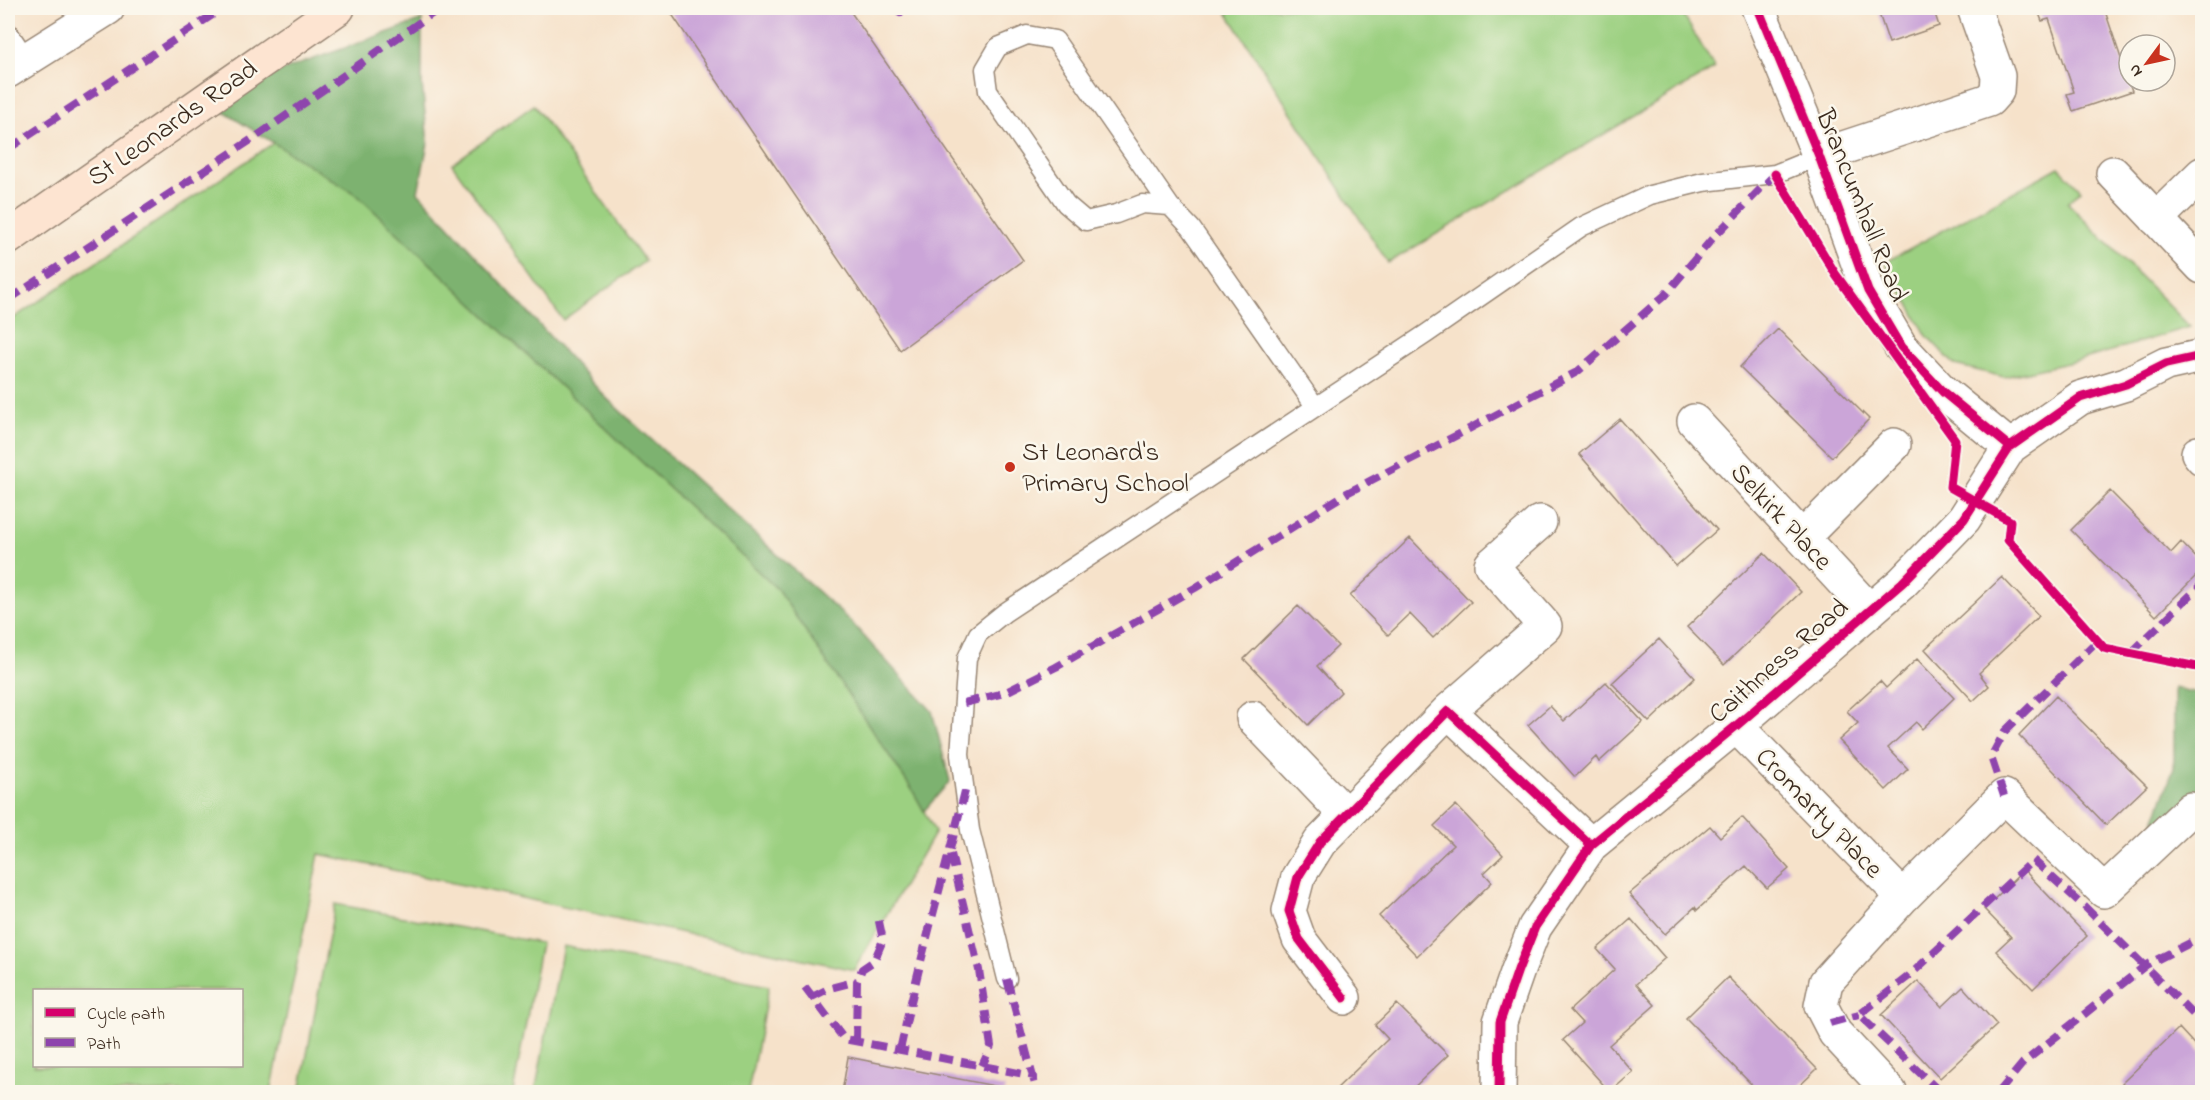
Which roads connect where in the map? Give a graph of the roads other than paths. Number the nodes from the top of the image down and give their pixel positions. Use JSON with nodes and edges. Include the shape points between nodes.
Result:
{"nodes":[{"id":1,"x":108,"y":8,"type":"edge"},
{"id":2,"x":338,"y":8,"type":"edge"},
{"id":3,"x":1758,"y":8,"type":"edge"},
{"id":4,"x":1974,"y":8,"type":"edge"},
{"id":5,"x":8,"y":32,"type":"edge"},
{"id":6,"x":17,"y":65,"type":"edge"},
{"id":7,"x":1819,"y":156,"type":"junction"},
{"id":8,"x":2113,"y":173,"type":"dead end"},
{"id":9,"x":2202,"y":174,"type":"edge"},
{"id":10,"x":1170,"y":206,"type":"junction"},
{"id":11,"x":2156,"y":219,"type":"junction"},
{"id":12,"x":8,"y":238,"type":"edge"},
{"id":13,"x":2202,"y":267,"type":"edge"},
{"id":14,"x":2202,"y":356,"type":"edge"},
{"id":15,"x":1315,"y":406,"type":"junction"},
{"id":16,"x":1694,"y":421,"type":"dead end"},
{"id":17,"x":1894,"y":445,"type":"dead end"},
{"id":18,"x":2010,"y":447,"type":"junction"},
{"id":19,"x":1540,"y":522,"type":"dead end"},
{"id":20,"x":1803,"y":537,"type":"junction"},
{"id":21,"x":1870,"y":611,"type":"junction"},
{"id":22,"x":1448,"y":711,"type":"junction"},
{"id":23,"x":1253,"y":718,"type":"dead end"},
{"id":24,"x":1736,"y":726,"type":"junction"},
{"id":25,"x":2191,"y":809,"type":"dead end"},
{"id":26,"x":1346,"y":815,"type":"junction"},
{"id":27,"x":1591,"y":845,"type":"junction"},
{"id":28,"x":1903,"y":897,"type":"junction"},
{"id":29,"x":1007,"y":979,"type":"dead end"},
{"id":30,"x":1344,"y":998,"type":"dead end"},
{"id":31,"x":1499,"y":1092,"type":"edge"},
{"id":32,"x":1890,"y":1092,"type":"edge"}],
"edges":[{"from":1,"to":6,"type":"street"},
{"from":2,"to":12,"type":"street","name":"St Leonards Road"},
{"from":3,"to":7,"type":"street","name":"Brancumhall Road"},
{"from":4,"to":7,"type":"street","via":[[1998,76],[1997,91],[1989,100]]},
{"from":5,"to":6,"type":"lane"},
{"from":7,"to":15,"type":"lane","via":[[1775,174],[1703,182],[1650,195],[1581,227]]},
{"from":7,"to":18,"type":"street","name":"Brancumhall Road","via":[[1868,291],[1901,346],[1943,392]]},
{"from":8,"to":11,"type":"street"},
{"from":9,"to":11,"type":"street"},
{"from":10,"to":10,"type":"lane","via":[[1142,204],[1086,221],[1066,204],[988,91],[984,69],[998,47],[1027,35],[1055,40]]},
{"from":10,"to":15,"type":"lane","via":[[1191,228]]},
{"from":11,"to":13,"type":"street"},
{"from":14,"to":18,"type":"street","name":"Caithness Road","via":[[2166,363],[2126,384],[2080,398]]},
{"from":15,"to":29,"type":"lane","via":[[978,634],[967,658],[960,755],[970,830]]},
{"from":16,"to":20,"type":"street","name":"Selkirk Place"},
{"from":17,"to":20,"type":"street"},
{"from":18,"to":21,"type":"street","name":"Caithness Road","via":[[1964,519]]},
{"from":19,"to":22,"type":"street","via":[[1491,565],[1545,626]]},
{"from":20,"to":21,"type":"street","name":"Selkirk Place"},
{"from":21,"to":24,"type":"street","name":"Caithness Road"},
{"from":22,"to":26,"type":"street"},
{"from":22,"to":27,"type":"street"},
{"from":23,"to":26,"type":"street"},
{"from":24,"to":27,"type":"street","name":"Caithness Road"},
{"from":24,"to":28,"type":"street","name":"Cromarty Place"},
{"from":25,"to":28,"type":"street","name":"Cromarty Place","via":[[2104,891],[2004,796]]},
{"from":26,"to":30,"type":"street","via":[[1320,842],[1298,877],[1289,911],[1299,939]]},
{"from":27,"to":31,"type":"street","name":"Caithness Road","via":[[1535,927],[1518,970],[1500,1023]]},
{"from":28,"to":32,"type":"street","name":"Cromarty Place","via":[[1826,982],[1821,1006],[1835,1033]]}]}
